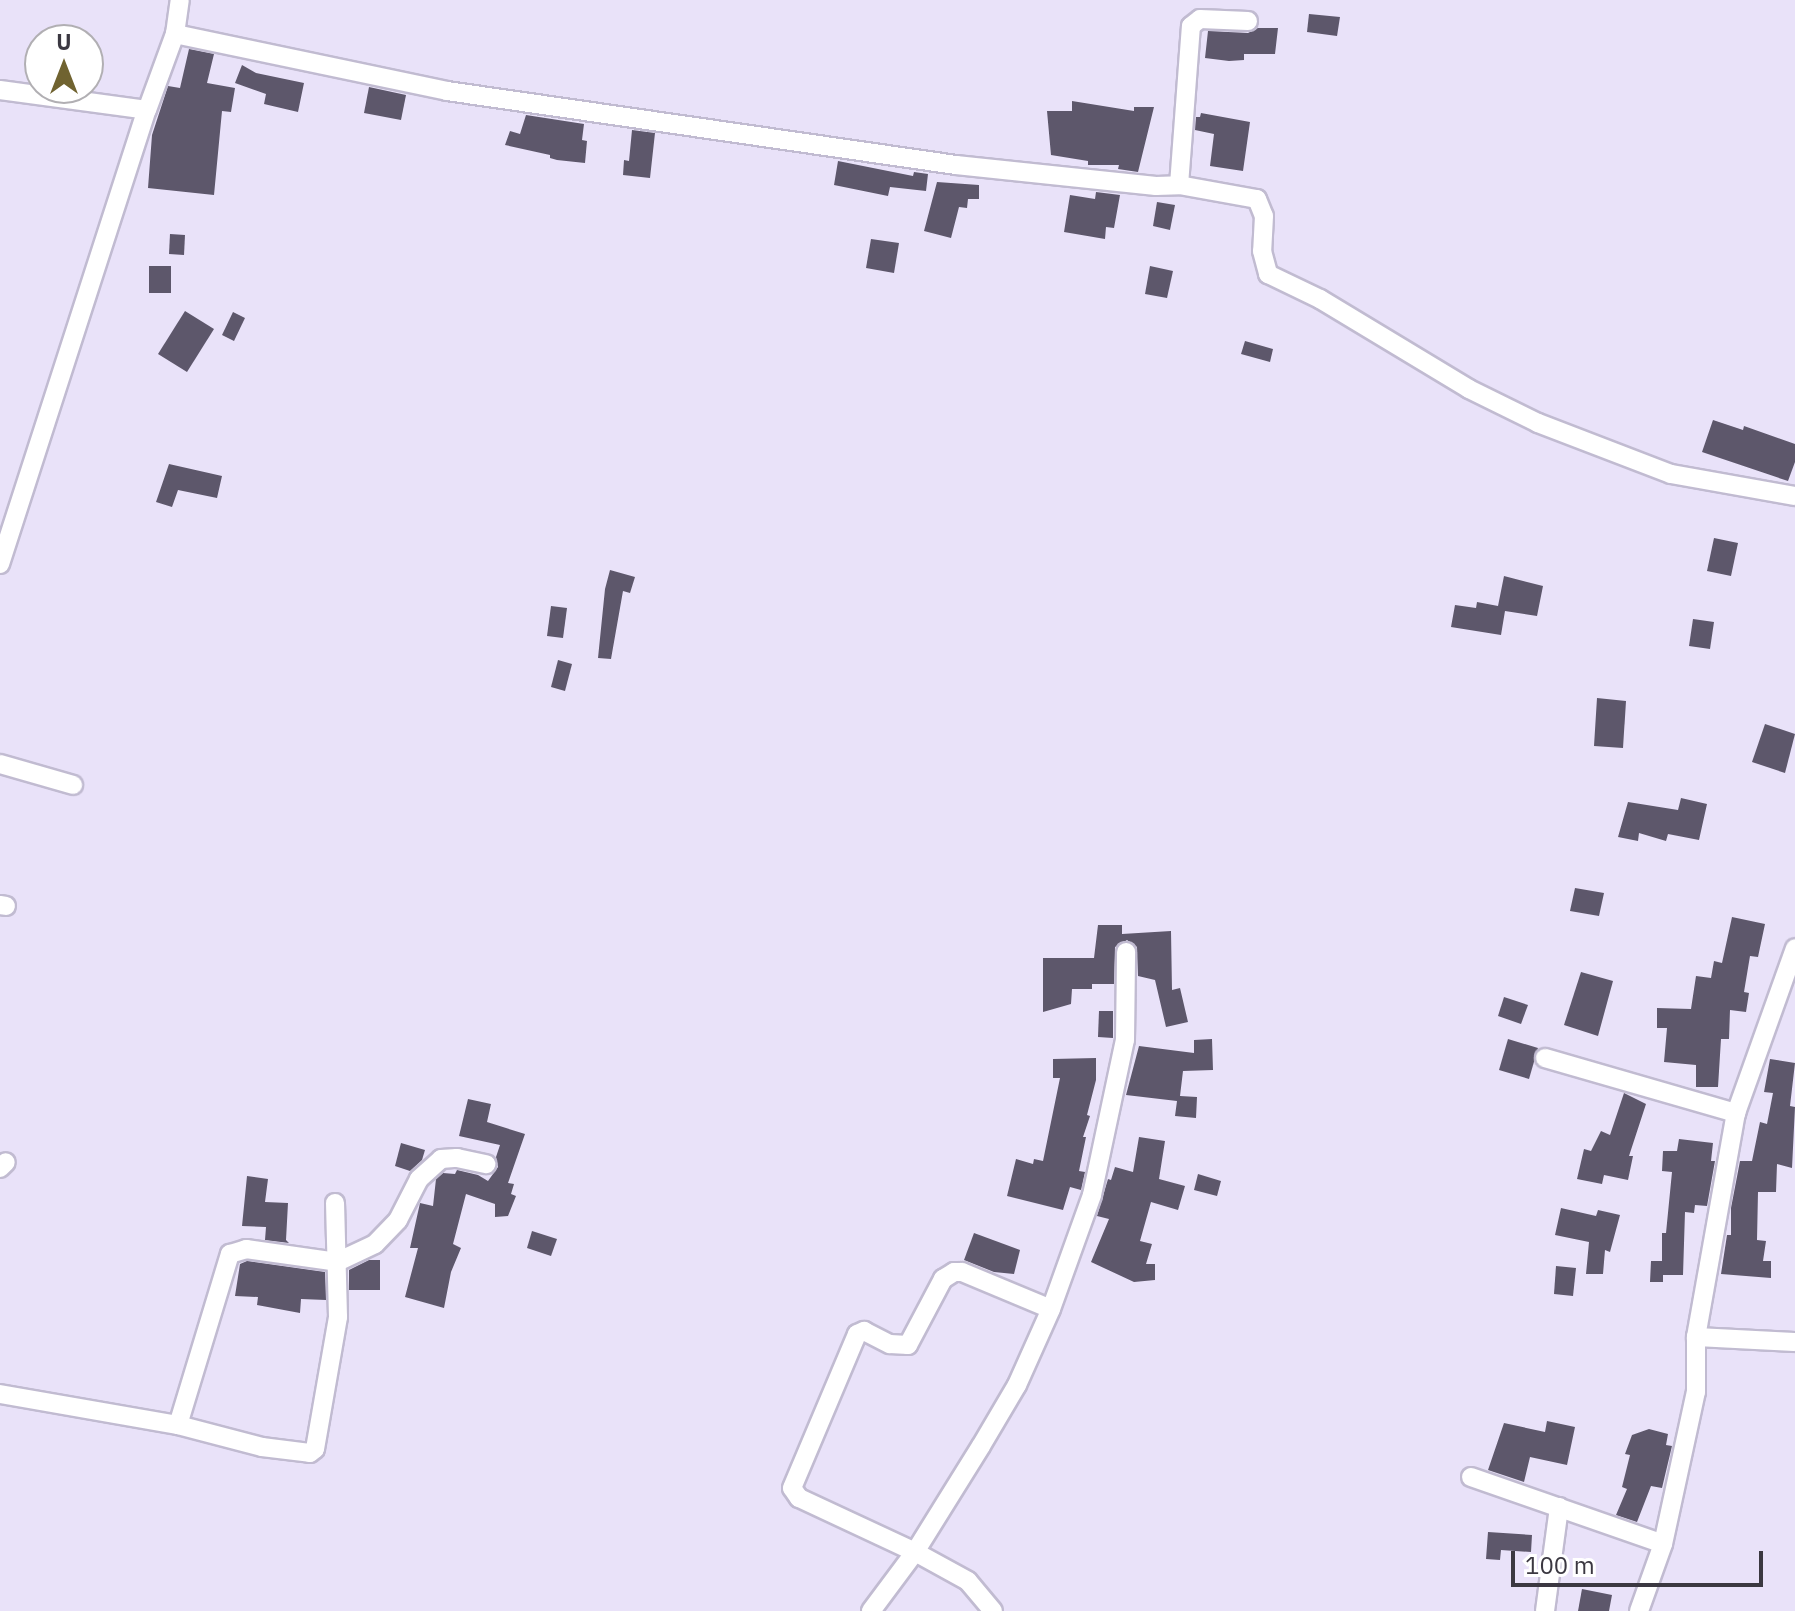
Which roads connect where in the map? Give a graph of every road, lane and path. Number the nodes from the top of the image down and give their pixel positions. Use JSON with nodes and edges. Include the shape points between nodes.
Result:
{"nodes":[{"id":1,"x":180,"y":0,"type":"edge"},
{"id":2,"x":1248,"y":21,"type":"dead end"},
{"id":3,"x":175,"y":34,"type":"junction"},
{"id":4,"x":0,"y":90,"type":"edge"},
{"id":5,"x":147,"y":110,"type":"junction"},
{"id":6,"x":1179,"y":185,"type":"junction"},
{"id":7,"x":1795,"y":496,"type":"edge"},
{"id":8,"x":0,"y":564,"type":"edge"},
{"id":9,"x":0,"y":764,"type":"edge"},
{"id":10,"x":73,"y":785,"type":"dead end"},
{"id":11,"x":1795,"y":948,"type":"edge"},
{"id":12,"x":1126,"y":952,"type":"dead end"},
{"id":13,"x":1545,"y":1058,"type":"dead end"},
{"id":14,"x":1736,"y":1113,"type":"junction"},
{"id":15,"x":486,"y":1164,"type":"dead end"},
{"id":16,"x":335,"y":1203,"type":"dead end"},
{"id":17,"x":337,"y":1262,"type":"junction"},
{"id":18,"x":1051,"y":1309,"type":"junction"},
{"id":19,"x":1696,"y":1337,"type":"junction"},
{"id":20,"x":1795,"y":1342,"type":"edge"},
{"id":21,"x":0,"y":1394,"type":"edge"},
{"id":22,"x":178,"y":1425,"type":"junction"},
{"id":23,"x":1471,"y":1477,"type":"dead end"},
{"id":24,"x":1559,"y":1507,"type":"junction"},
{"id":25,"x":1663,"y":1544,"type":"junction"},
{"id":26,"x":915,"y":1552,"type":"junction"},
{"id":27,"x":871,"y":1611,"type":"edge"},
{"id":28,"x":993,"y":1611,"type":"edge"},
{"id":29,"x":1545,"y":1611,"type":"edge"},
{"id":30,"x":1639,"y":1611,"type":"edge"}],
"edges":[{"from":1,"to":3,"type":"street"},
{"from":2,"to":6,"type":"street","via":[[1200,19],[1191,26]]},
{"from":3,"to":5,"type":"street"},
{"from":3,"to":6,"type":"street","via":[[447,91],[1008,172]]},
{"from":4,"to":5,"type":"street"},
{"from":5,"to":8,"type":"street"},
{"from":6,"to":7,"type":"street","via":[[1257,199],[1264,216],[1262,251],[1268,274],[1320,299],[1469,389],[1538,423],[1671,474]]},
{"from":9,"to":10,"type":"street"},
{"from":11,"to":14,"type":"street"},
{"from":12,"to":18,"type":"street","via":[[1125,1040],[1092,1195]]},
{"from":13,"to":14,"type":"street"},
{"from":14,"to":19,"type":"street"},
{"from":15,"to":17,"type":"street","via":[[441,1159],[419,1179],[398,1220],[375,1244]]},
{"from":16,"to":17,"type":"street"},
{"from":17,"to":22,"type":"street","via":[[246,1249],[230,1254]]},
{"from":17,"to":22,"type":"street","via":[[338,1317],[315,1449],[299,1454]]},
{"from":18,"to":26,"type":"street","via":[[1017,1385]]},
{"from":18,"to":26,"type":"street","via":[[954,1272],[943,1279],[908,1345],[890,1344],[864,1331],[857,1334],[793,1493]]},
{"from":19,"to":20,"type":"street"},
{"from":19,"to":25,"type":"street","via":[[1696,1392]]},
{"from":21,"to":22,"type":"street"},
{"from":23,"to":24,"type":"street"},
{"from":24,"to":25,"type":"street"},
{"from":24,"to":29,"type":"street"},
{"from":25,"to":30,"type":"street"},
{"from":26,"to":27,"type":"street"},
{"from":26,"to":28,"type":"street","via":[[974,1585]]}]}
